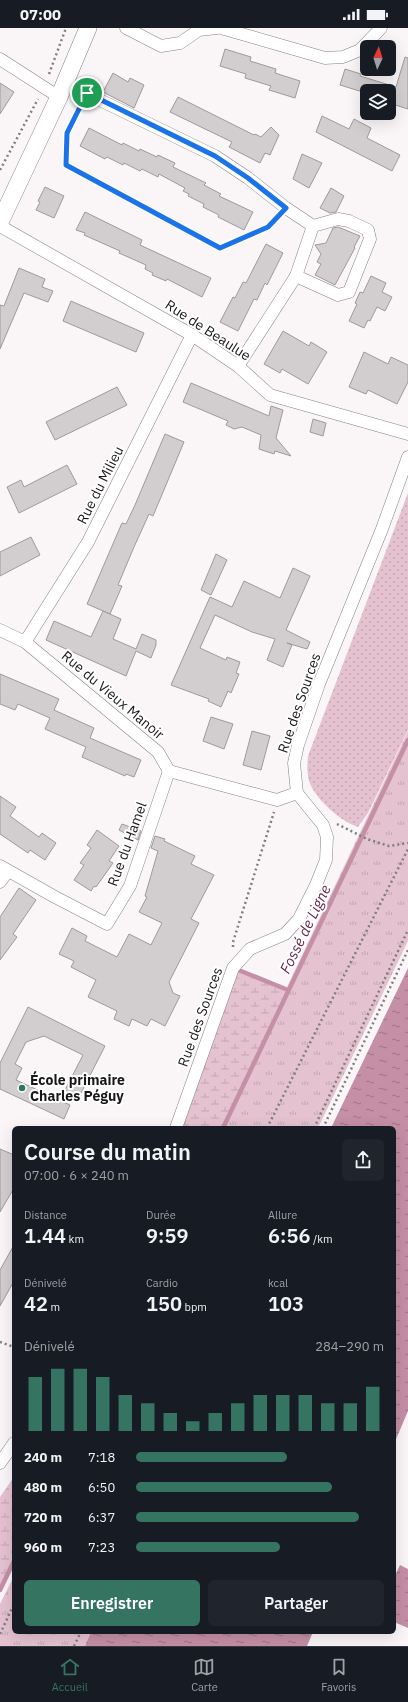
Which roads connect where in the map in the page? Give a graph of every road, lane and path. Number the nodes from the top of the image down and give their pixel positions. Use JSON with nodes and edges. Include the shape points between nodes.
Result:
{"nodes":[{"id":1,"x":88,"y":28,"type":"edge"},
{"id":2,"x":126,"y":28,"type":"edge"},
{"id":3,"x":217,"y":28,"type":"edge"},
{"id":4,"x":221,"y":28,"type":"edge"},
{"id":5,"x":381,"y":28,"type":"edge"},
{"id":6,"x":199,"y":29,"type":"edge"},
{"id":7,"x":0,"y":59,"type":"edge"},
{"id":8,"x":62,"y":90,"type":"junction"},
{"id":9,"x":87,"y":93,"type":"junction"},
{"id":10,"x":286,"y":208,"type":"junction"},
{"id":11,"x":0,"y":222,"type":"edge"},
{"id":12,"x":0,"y":226,"type":"edge"},
{"id":13,"x":313,"y":226,"type":"junction"},
{"id":14,"x":296,"y":276,"type":"junction"},
{"id":15,"x":192,"y":335,"type":"junction"},
{"id":16,"x":238,"y":366,"type":"junction"},
{"id":17,"x":408,"y":434,"type":"edge"},
{"id":18,"x":408,"y":457,"type":"edge"},
{"id":19,"x":0,"y":630,"type":"edge"},
{"id":20,"x":25,"y":642,"type":"junction"},
{"id":21,"x":169,"y":771,"type":"junction"},
{"id":22,"x":297,"y":793,"type":"junction"},
{"id":23,"x":277,"y":800,"type":"junction"},
{"id":24,"x":353,"y":832,"type":"dead end"},
{"id":25,"x":408,"y":842,"type":"edge"},
{"id":26,"x":408,"y":849,"type":"edge"},
{"id":27,"x":4,"y":868,"type":"edge"},
{"id":28,"x":0,"y":882,"type":"edge"},
{"id":29,"x":408,"y":930,"type":"edge"},
{"id":30,"x":408,"y":950,"type":"edge"},
{"id":31,"x":233,"y":968,"type":"junction"},
{"id":32,"x":177,"y":1126,"type":"edge"},
{"id":33,"x":267,"y":1126,"type":"edge"},
{"id":34,"x":315,"y":1126,"type":"edge"},
{"id":35,"x":324,"y":1126,"type":"edge"},
{"id":36,"x":0,"y":1342,"type":"edge"},
{"id":37,"x":12,"y":1346,"type":"edge"},
{"id":38,"x":12,"y":1446,"type":"edge"},
{"id":39,"x":0,"y":1463,"type":"edge"},
{"id":40,"x":12,"y":1608,"type":"edge"},
{"id":41,"x":0,"y":1634,"type":"edge"},
{"id":42,"x":80,"y":1634,"type":"edge"},
{"id":43,"x":74,"y":1646,"type":"edge"}],
"edges":[{"from":1,"to":8,"type":"street"},
{"from":2,"to":6,"type":"street","via":[[161,46],[180,43]]},
{"from":3,"to":6,"type":"street"},
{"from":4,"to":5,"type":"street","via":[[325,58],[343,57],[360,50]]},
{"from":7,"to":8,"type":"street"},
{"from":8,"to":9,"type":"street"},
{"from":8,"to":11,"type":"street"},
{"from":9,"to":10,"type":"street","via":[[215,156]]},
{"from":9,"to":10,"type":"path","via":[[67,133],[66,165],[220,248],[268,227]]},
{"from":10,"to":13,"type":"street"},
{"from":12,"to":15,"type":"street","name":"Rue de Beaulue"},
{"from":13,"to":14,"type":"street"},
{"from":13,"to":14,"type":"street","via":[[338,219],[349,221],[368,230],[370,239],[349,292],[338,295]]},
{"from":14,"to":16,"type":"street"},
{"from":15,"to":16,"type":"street","name":"Rue de Beaulue"},
{"from":15,"to":20,"type":"street","name":"Rue du Milieu","via":[[88,542]]},
{"from":16,"to":17,"type":"street","name":"Rue de Beaulue","via":[[270,395]]},
{"from":18,"to":22,"type":"street","name":"Rue des Sources","via":[[382,529],[319,684],[298,745],[294,763]]},
{"from":19,"to":20,"type":"street","name":"Rue du Vieux Manoir"},
{"from":20,"to":21,"type":"street","name":"Rue du Vieux Manoir","via":[[158,752]]},
{"from":21,"to":23,"type":"street"},
{"from":21,"to":27,"type":"street","name":"Rue du Hamel","via":[[130,886],[107,924]]},
{"from":22,"to":23,"type":"street"},
{"from":22,"to":31,"type":"street","name":"Rue des Sources","via":[[323,825],[327,837],[326,860],[299,919],[285,934],[250,949]]},
{"from":23,"to":31,"type":"path","via":[[233,942]]},
{"from":24,"to":25,"type":"path","via":[[389,846]]},
{"from":26,"to":33,"type":"path"},
{"from":27,"to":28,"type":"street"},
{"from":29,"to":34,"type":"path"},
{"from":30,"to":35,"type":"path"},
{"from":31,"to":32,"type":"street","name":"Rue des Sources"},
{"from":36,"to":37,"type":"path"},
{"from":38,"to":39,"type":"street"},
{"from":40,"to":41,"type":"path"},
{"from":42,"to":43,"type":"path"}]}
